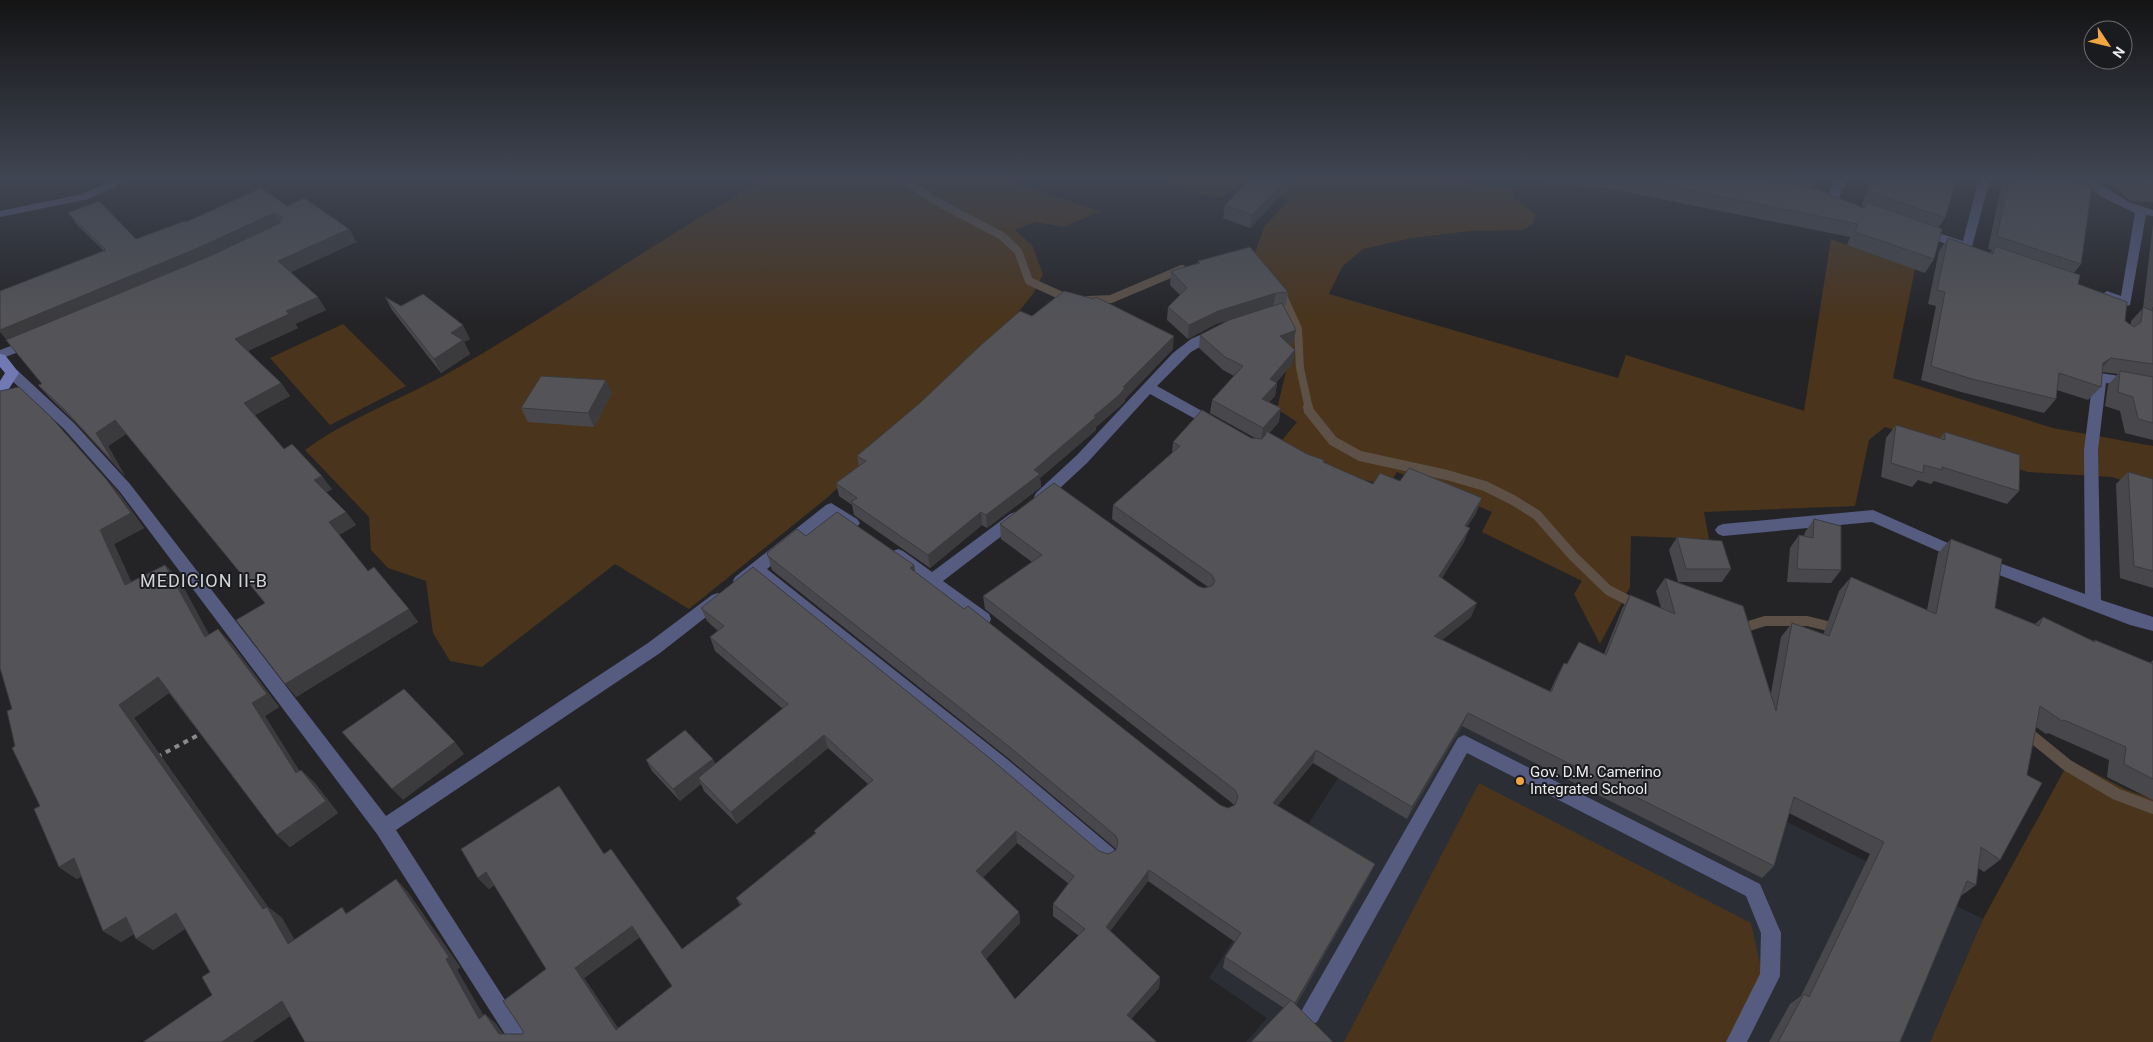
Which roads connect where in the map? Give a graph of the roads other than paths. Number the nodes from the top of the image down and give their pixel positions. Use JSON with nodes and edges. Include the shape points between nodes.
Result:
{"nodes":[{"id":1,"x":1906,"y":226,"type":"edge"},
{"id":2,"x":1976,"y":226,"type":"edge"},
{"id":3,"x":2144,"y":226,"type":"edge"},
{"id":4,"x":2098,"y":292,"type":"edge"},
{"id":5,"x":2126,"y":302,"type":"junction"},
{"id":6,"x":2123,"y":318,"type":"edge"},
{"id":7,"x":1231,"y":326,"type":"edge"},
{"id":8,"x":43,"y":337,"type":"edge"},
{"id":9,"x":0,"y":356,"type":"edge"},
{"id":10,"x":12,"y":373,"type":"junction"},
{"id":11,"x":2153,"y":386,"type":"edge"},
{"id":12,"x":1148,"y":388,"type":"junction"},
{"id":13,"x":0,"y":392,"type":"edge"},
{"id":14,"x":1230,"y":433,"type":"edge"},
{"id":15,"x":1723,"y":530,"type":"dead end"},
{"id":16,"x":862,"y":531,"type":"edge"},
{"id":17,"x":886,"y":547,"type":"edge"},
{"id":18,"x":757,"y":569,"type":"junction"},
{"id":19,"x":933,"y":580,"type":"junction"},
{"id":20,"x":2093,"y":604,"type":"junction"},
{"id":21,"x":2153,"y":624,"type":"edge"},
{"id":22,"x":996,"y":629,"type":"edge"},
{"id":23,"x":384,"y":828,"type":"junction"},
{"id":24,"x":1107,"y":855,"type":"edge"},
{"id":25,"x":1310,"y":1015,"type":"dead end"},
{"id":26,"x":522,"y":1042,"type":"edge"},
{"id":27,"x":1736,"y":1042,"type":"edge"}],
"edges":[{"from":1,"to":2,"type":"street","via":[[1972,249]]},
{"from":3,"to":5,"type":"street"},
{"from":4,"to":5,"type":"street"},
{"from":5,"to":6,"type":"street"},
{"from":7,"to":12,"type":"street","via":[[1188,346]]},
{"from":8,"to":9,"type":"street"},
{"from":9,"to":10,"type":"street"},
{"from":10,"to":13,"type":"street"},
{"from":10,"to":23,"type":"street","via":[[69,426],[125,488]]},
{"from":11,"to":20,"type":"street","via":[[2100,378],[2091,450]]},
{"from":12,"to":14,"type":"street"},
{"from":12,"to":19,"type":"street","via":[[1058,490],[1028,507]]},
{"from":15,"to":20,"type":"street","via":[[1873,516],[1950,550]]},
{"from":16,"to":18,"type":"street","via":[[831,508]]},
{"from":17,"to":19,"type":"street"},
{"from":18,"to":23,"type":"street","via":[[654,648]]},
{"from":18,"to":24,"type":"street"},
{"from":19,"to":22,"type":"street"},
{"from":20,"to":21,"type":"street"},
{"from":23,"to":26,"type":"street"},
{"from":25,"to":27,"type":"street","via":[[1464,742],[1753,890],[1771,933],[1770,976]]}]}
